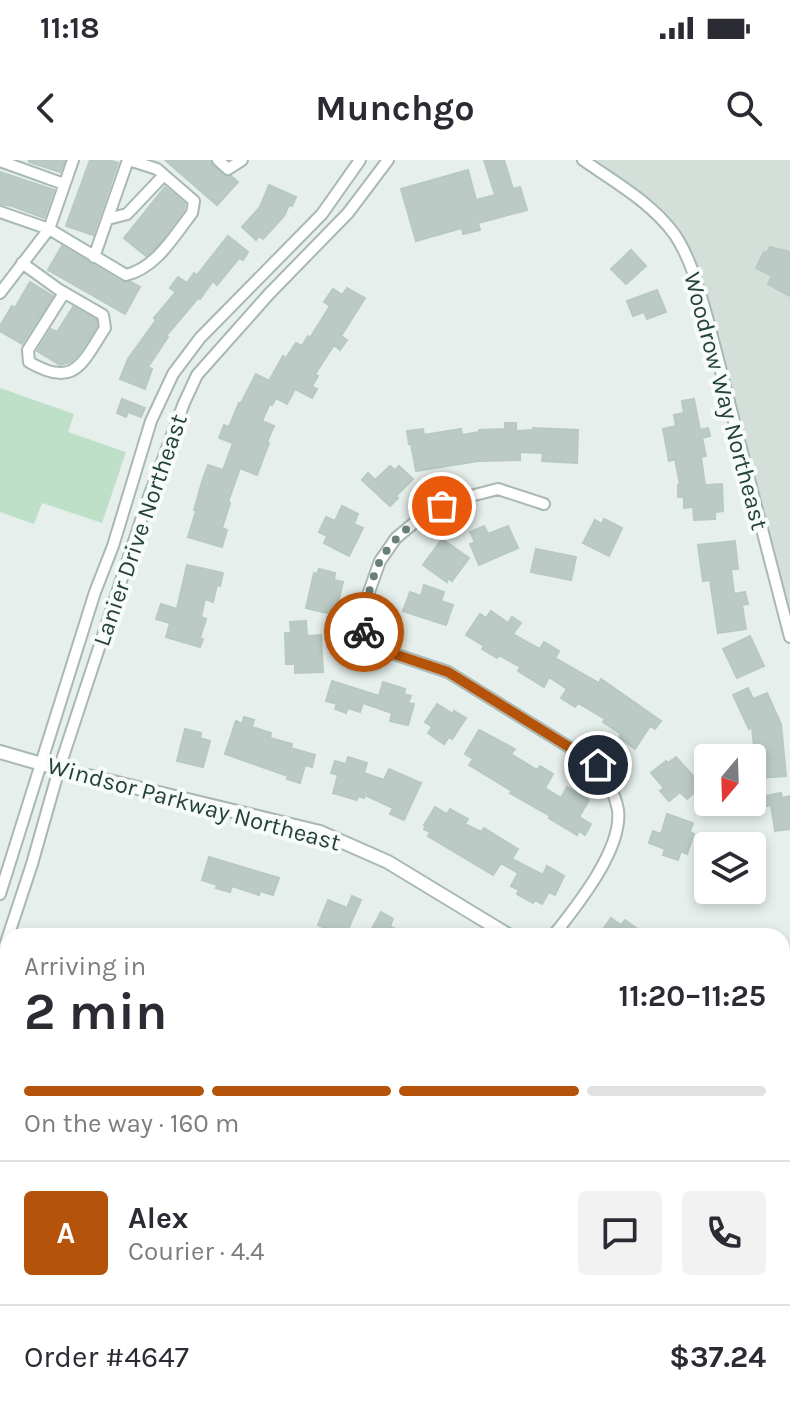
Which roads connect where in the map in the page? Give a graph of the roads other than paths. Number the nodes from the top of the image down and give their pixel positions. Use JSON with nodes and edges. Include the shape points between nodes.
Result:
{"nodes":[{"id":1,"x":73,"y":160,"type":"edge"},
{"id":2,"x":128,"y":160,"type":"edge"},
{"id":3,"x":218,"y":160,"type":"edge"},
{"id":4,"x":242,"y":160,"type":"edge"},
{"id":5,"x":360,"y":160,"type":"edge"},
{"id":6,"x":388,"y":160,"type":"edge"},
{"id":7,"x":583,"y":160,"type":"edge"},
{"id":8,"x":0,"y":161,"type":"edge"},
{"id":9,"x":164,"y":175,"type":"junction"},
{"id":10,"x":64,"y":184,"type":"junction"},
{"id":11,"x":0,"y":212,"type":"edge"},
{"id":12,"x":108,"y":219,"type":"junction"},
{"id":13,"x":49,"y":229,"type":"junction"},
{"id":14,"x":94,"y":257,"type":"junction"},
{"id":15,"x":22,"y":263,"type":"junction"},
{"id":16,"x":0,"y":293,"type":"edge"},
{"id":17,"x":64,"y":293,"type":"junction"},
{"id":18,"x":544,"y":504,"type":"dead end"},
{"id":19,"x":361,"y":624,"type":"junction"},
{"id":20,"x":790,"y":637,"type":"edge"},
{"id":21,"x":379,"y":649,"type":"junction"},
{"id":22,"x":0,"y":752,"type":"edge"},
{"id":23,"x":41,"y":764,"type":"junction"},
{"id":24,"x":59,"y":769,"type":"junction"},
{"id":25,"x":0,"y":894,"type":"edge"},
{"id":26,"x":11,"y":928,"type":"edge"},
{"id":27,"x":497,"y":928,"type":"edge"},
{"id":28,"x":559,"y":928,"type":"edge"}],
"edges":[{"from":1,"to":10,"type":"street"},
{"from":2,"to":9,"type":"street"},
{"from":2,"to":12,"type":"street"},
{"from":3,"to":4,"type":"street","via":[[228,169]]},
{"from":5,"to":23,"type":"street","name":"Lanier Drive Northeast","via":[[322,214],[200,338],[173,374],[151,421]]},
{"from":6,"to":24,"type":"street","name":"Lanier Drive Northeast","via":[[348,213],[197,375],[147,502]]},
{"from":7,"to":20,"type":"street","name":"Woodrow Way Northeast","via":[[649,206],[676,236],[692,271]]},
{"from":8,"to":10,"type":"street"},
{"from":9,"to":12,"type":"street","via":[[127,214]]},
{"from":9,"to":14,"type":"street","via":[[194,201],[194,208],[151,263],[126,275]]},
{"from":10,"to":13,"type":"street"},
{"from":11,"to":13,"type":"street"},
{"from":12,"to":14,"type":"street"},
{"from":13,"to":14,"type":"street"},
{"from":13,"to":15,"type":"street"},
{"from":15,"to":16,"type":"street"},
{"from":15,"to":17,"type":"street"},
{"from":17,"to":17,"type":"street","via":[[103,315],[105,328],[78,368],[61,374],[44,371],[27,356]]},
{"from":18,"to":19,"type":"street","via":[[498,489],[426,513],[396,538],[380,561]]},
{"from":19,"to":21,"type":"street"},
{"from":19,"to":21,"type":"street","via":[[347,635],[346,649],[357,657]]},
{"from":21,"to":28,"type":"street","via":[[448,672],[598,765],[618,813],[615,836],[585,893]]},
{"from":22,"to":23,"type":"street","name":"Windsor Parkway Northeast"},
{"from":23,"to":24,"type":"street","name":"Windsor Parkway Northeast"},
{"from":23,"to":25,"type":"street","name":"Lanier Drive Northeast"},
{"from":24,"to":26,"type":"street","name":"Lanier Drive Northeast"},
{"from":24,"to":27,"type":"street","name":"Windsor Parkway Northeast","via":[[320,832],[388,862]]}]}
